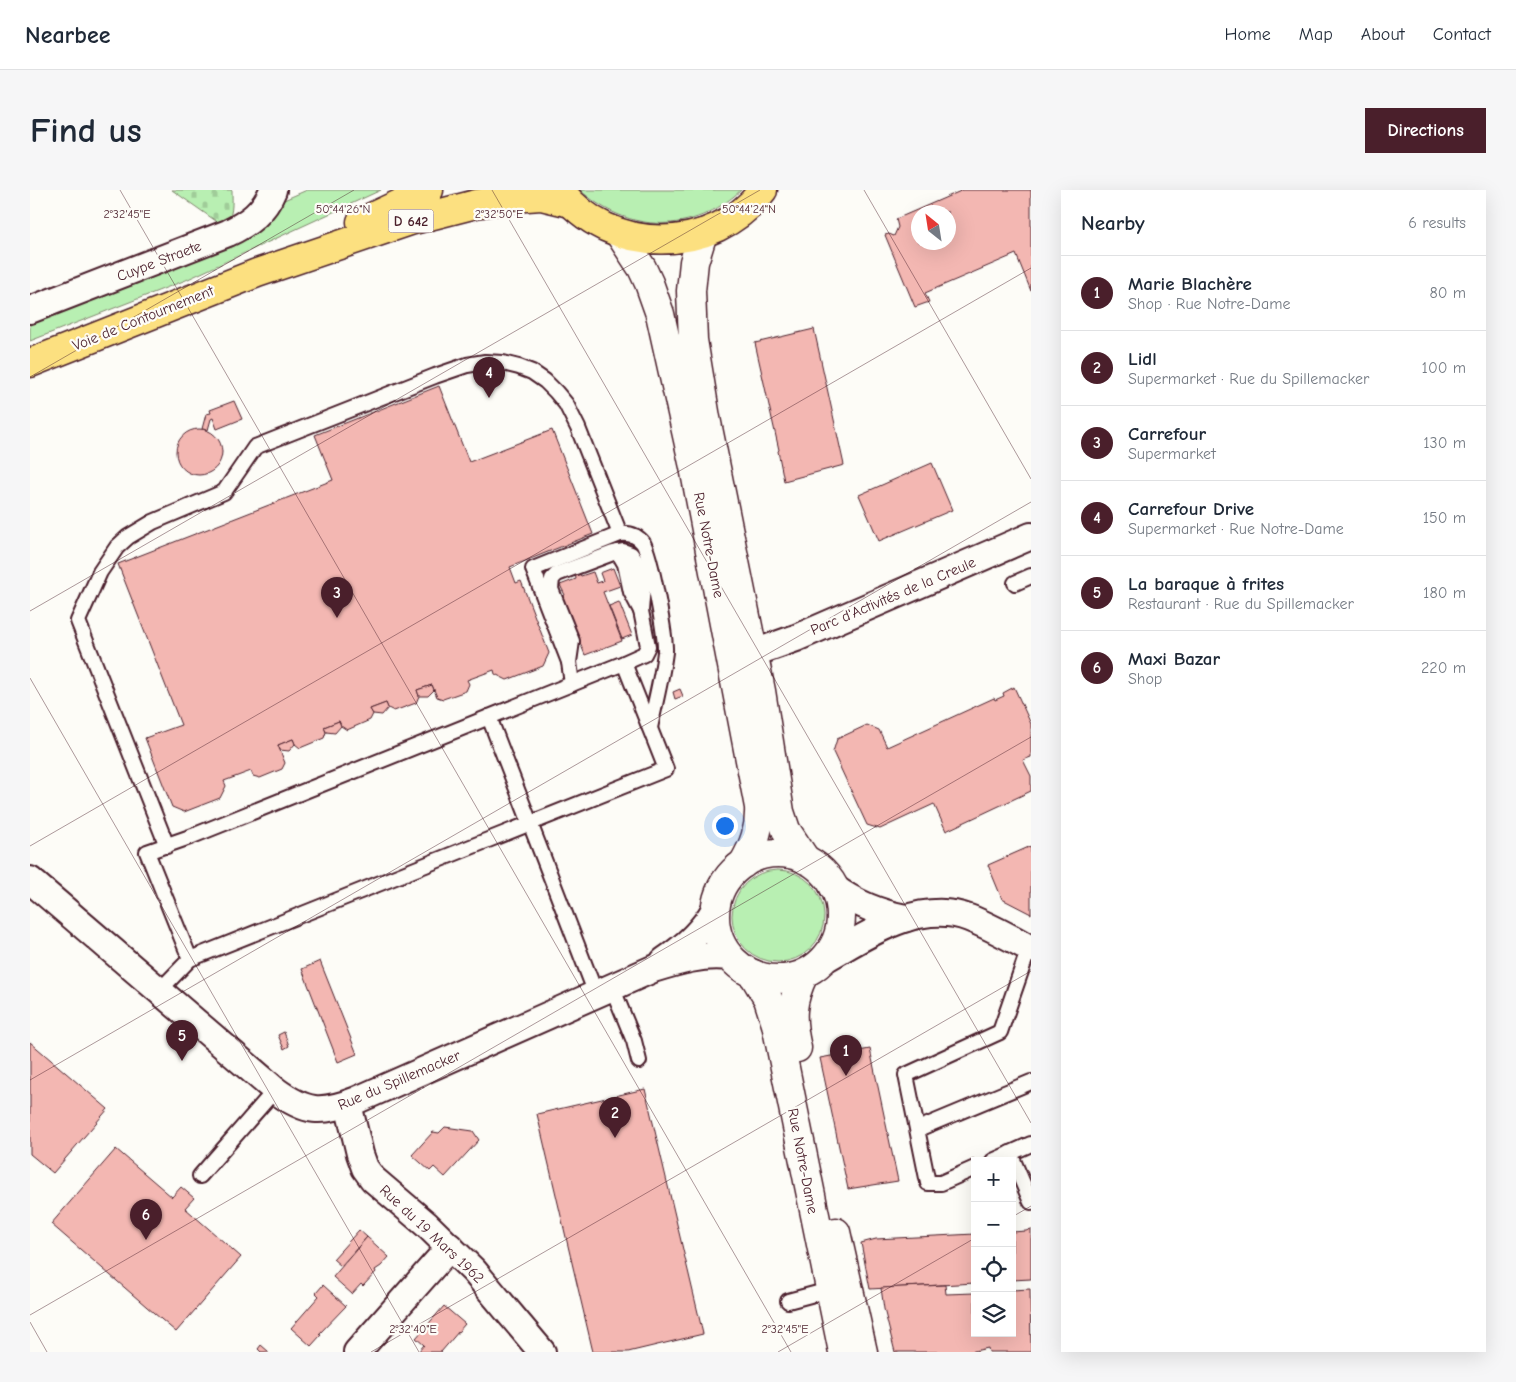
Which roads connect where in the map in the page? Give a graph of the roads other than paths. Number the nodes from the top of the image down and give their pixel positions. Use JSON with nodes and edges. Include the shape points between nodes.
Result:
{"nodes":[{"id":1,"x":273,"y":190,"type":"edge"},
{"id":2,"x":430,"y":190,"type":"edge"},
{"id":3,"x":763,"y":190,"type":"edge"},
{"id":4,"x":565,"y":196,"type":"edge"},
{"id":5,"x":619,"y":233,"type":"junction"},
{"id":6,"x":703,"y":233,"type":"junction"},
{"id":7,"x":257,"y":273,"type":"junction"},
{"id":8,"x":30,"y":310,"type":"edge"},
{"id":9,"x":30,"y":363,"type":"edge"},
{"id":10,"x":620,"y":534,"type":"junction"},
{"id":11,"x":1031,"y":536,"type":"edge"},
{"id":12,"x":1031,"y":576,"type":"edge"},
{"id":13,"x":1015,"y":583,"type":"dead end"},
{"id":14,"x":754,"y":653,"type":"junction"},
{"id":15,"x":569,"y":662,"type":"junction"},
{"id":16,"x":624,"y":663,"type":"junction"},
{"id":17,"x":572,"y":684,"type":"junction"},
{"id":18,"x":490,"y":717,"type":"junction"},
{"id":19,"x":650,"y":728,"type":"junction"},
{"id":20,"x":530,"y":823,"type":"junction"},
{"id":21,"x":167,"y":846,"type":"junction"},
{"id":22,"x":806,"y":860,"type":"junction"},
{"id":23,"x":743,"y":864,"type":"junction"},
{"id":24,"x":30,"y":880,"type":"edge"},
{"id":25,"x":833,"y":887,"type":"junction"},
{"id":26,"x":715,"y":909,"type":"junction"},
{"id":27,"x":906,"y":918,"type":"junction"},
{"id":28,"x":1030,"y":948,"type":"edge"},
{"id":29,"x":729,"y":957,"type":"junction"},
{"id":30,"x":190,"y":959,"type":"junction"},
{"id":31,"x":813,"y":967,"type":"junction"},
{"id":32,"x":653,"y":969,"type":"junction"},
{"id":33,"x":753,"y":974,"type":"junction"},
{"id":34,"x":159,"y":991,"type":"junction"},
{"id":35,"x":604,"y":991,"type":"junction"},
{"id":36,"x":639,"y":1061,"type":"dead end"},
{"id":37,"x":1031,"y":1082,"type":"edge"},
{"id":38,"x":274,"y":1090,"type":"junction"},
{"id":39,"x":348,"y":1104,"type":"junction"},
{"id":40,"x":918,"y":1129,"type":"junction"},
{"id":41,"x":1031,"y":1144,"type":"edge"},
{"id":42,"x":1010,"y":1153,"type":"junction"},
{"id":43,"x":1001,"y":1157,"type":"edge"},
{"id":44,"x":971,"y":1170,"type":"edge"},
{"id":45,"x":200,"y":1176,"type":"dead end"},
{"id":46,"x":1031,"y":1202,"type":"edge"},
{"id":47,"x":450,"y":1247,"type":"junction"},
{"id":48,"x":830,"y":1290,"type":"junction"},
{"id":49,"x":788,"y":1300,"type":"dead end"},
{"id":50,"x":357,"y":1352,"type":"edge"},
{"id":51,"x":542,"y":1352,"type":"edge"},
{"id":52,"x":843,"y":1352,"type":"edge"},
{"id":53,"x":864,"y":1352,"type":"edge"}],
"edges":[{"from":1,"to":8,"type":"street","name":"Cuype Straete","via":[[255,218],[228,233]]},
{"from":2,"to":7,"type":"highway","name":"Voie de Contournement","number":"D 642"},
{"from":3,"to":6,"type":"highway","via":[[740,213]]},
{"from":4,"to":5,"type":"highway","via":[[598,224]]},
{"from":4,"to":7,"type":"highway","name":"Voie de Contournement","number":"D 642","via":[[528,196],[483,203],[410,221]]},
{"from":5,"to":6,"type":"highway","via":[[655,240],[680,239]]},
{"from":5,"to":23,"type":"main road","name":"Rue Notre-Dame","via":[[642,268],[660,314],[731,653],[760,818]]},
{"from":6,"to":14,"type":"main road","name":"Rue Notre-Dame","via":[[692,276],[691,323],[706,418]]},
{"from":7,"to":9,"type":"highway","name":"Voie de Contournement","number":"D 642"},
{"from":10,"to":15,"type":"lane","via":[[533,569]]},
{"from":10,"to":19,"type":"lane","via":[[633,534],[645,548],[664,636],[665,652]]},
{"from":10,"to":21,"type":"lane","via":[[566,404],[532,372],[502,363],[485,362],[450,370],[255,446],[224,492],[153,522],[117,547],[100,572],[78,620]]},
{"from":11,"to":14,"type":"street","name":"Parc d'Activités de la Creule","via":[[796,638]]},
{"from":12,"to":13,"type":"lane"},
{"from":14,"to":22,"type":"main road","name":"Rue Notre-Dame","via":[[780,812],[786,830]]},
{"from":15,"to":16,"type":"lane","via":[[572,641],[551,589],[552,578],[618,552],[641,611],[647,641],[644,654]]},
{"from":15,"to":17,"type":"lane"},
{"from":16,"to":17,"type":"lane"},
{"from":16,"to":19,"type":"lane"},
{"from":17,"to":18,"type":"lane"},
{"from":18,"to":20,"type":"lane"},
{"from":18,"to":21,"type":"lane"},
{"from":19,"to":20,"type":"lane","via":[[666,769]]},
{"from":20,"to":30,"type":"lane"},
{"from":20,"to":35,"type":"lane"},
{"from":21,"to":30,"type":"lane","via":[[147,852]]},
{"from":22,"to":23,"type":"main road","via":[[790,854],[774,854]]},
{"from":22,"to":25,"type":"main road","via":[[819,868]]},
{"from":23,"to":26,"type":"main road","via":[[726,880]]},
{"from":24,"to":34,"type":"street","name":"Rue du Spillemacker"},
{"from":25,"to":27,"type":"street","via":[[870,909]]},
{"from":25,"to":31,"type":"main road","via":[[840,909],[840,925],[836,940]]},
{"from":26,"to":29,"type":"main road","via":[[718,938]]},
{"from":26,"to":32,"type":"street","name":"Rue du Spillemacker","via":[[692,940]]},
{"from":27,"to":28,"type":"street","via":[[955,914]]},
{"from":27,"to":31,"type":"street"},
{"from":28,"to":40,"type":"lane","via":[[1000,1032],[906,1074]]},
{"from":29,"to":32,"type":"street","name":"Rue du Spillemacker","via":[[696,957]]},
{"from":29,"to":33,"type":"main road"},
{"from":30,"to":34,"type":"lane"},
{"from":31,"to":33,"type":"main road","via":[[782,979],[767,979]]},
{"from":31,"to":53,"type":"main road","name":"Rue Notre-Dame","via":[[794,996],[792,1023]]},
{"from":32,"to":35,"type":"street","name":"Rue du Spillemacker"},
{"from":33,"to":48,"type":"main road","name":"Rue Notre-Dame","via":[[774,1015]]},
{"from":34,"to":38,"type":"street","name":"Rue du Spillemacker"},
{"from":35,"to":36,"type":"lane","via":[[634,1041]]},
{"from":35,"to":39,"type":"street","name":"Rue du Spillemacker"},
{"from":37,"to":40,"type":"lane"},
{"from":38,"to":39,"type":"street","name":"Rue du Spillemacker","via":[[293,1103],[316,1110]]},
{"from":38,"to":45,"type":"lane"},
{"from":39,"to":47,"type":"street","name":"Rue du 19 Mars 1962","via":[[358,1146],[369,1173]]},
{"from":40,"to":44,"type":"lane","via":[[928,1184],[941,1183]]},
{"from":41,"to":42,"type":"lane"},
{"from":42,"to":43,"type":"lane"},
{"from":42,"to":46,"type":"lane"},
{"from":47,"to":50,"type":"street"},
{"from":47,"to":51,"type":"street","name":"Rue du 19 Mars 1962","via":[[484,1282]]},
{"from":48,"to":49,"type":"lane"},
{"from":48,"to":52,"type":"main road","name":"Rue Notre-Dame"}]}
